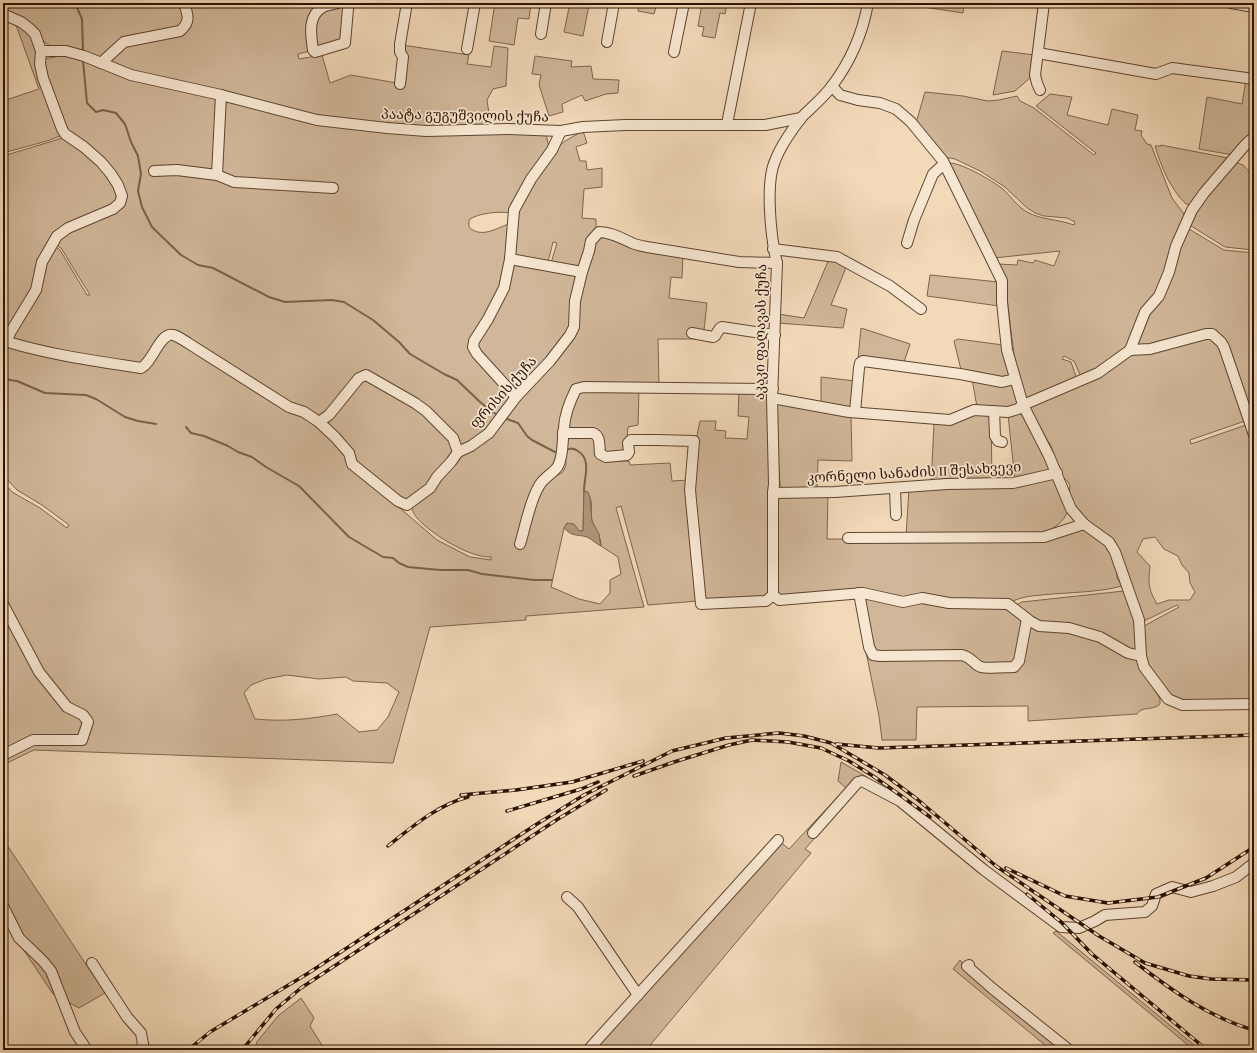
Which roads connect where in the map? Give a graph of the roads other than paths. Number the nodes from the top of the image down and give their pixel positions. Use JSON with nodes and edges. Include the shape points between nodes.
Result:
{"nodes":[{"id":1,"x":184,"y":3,"type":"edge"},
{"id":2,"x":338,"y":3,"type":"edge"},
{"id":3,"x":347,"y":3,"type":"edge"},
{"id":4,"x":407,"y":3,"type":"edge"},
{"id":5,"x":475,"y":3,"type":"edge"},
{"id":6,"x":546,"y":3,"type":"edge"},
{"id":7,"x":614,"y":3,"type":"edge"},
{"id":8,"x":684,"y":3,"type":"edge"},
{"id":9,"x":751,"y":3,"type":"edge"},
{"id":10,"x":868,"y":3,"type":"edge"},
{"id":11,"x":1044,"y":3,"type":"edge"},
{"id":12,"x":1231,"y":3,"type":"edge"},
{"id":13,"x":1254,"y":7,"type":"edge"},
{"id":14,"x":3,"y":14,"type":"edge"},
{"id":15,"x":540,"y":34,"type":"dead end"},
{"id":16,"x":607,"y":42,"type":"dead end"},
{"id":17,"x":467,"y":49,"type":"dead end"},
{"id":18,"x":41,"y":51,"type":"junction"},
{"id":19,"x":674,"y":52,"type":"dead end"},
{"id":20,"x":1038,"y":53,"type":"junction"},
{"id":21,"x":101,"y":63,"type":"junction"},
{"id":22,"x":1254,"y":80,"type":"edge"},
{"id":23,"x":400,"y":84,"type":"dead end"},
{"id":24,"x":832,"y":86,"type":"junction"},
{"id":25,"x":1040,"y":90,"type":"dead end"},
{"id":26,"x":221,"y":95,"type":"junction"},
{"id":27,"x":801,"y":118,"type":"junction"},
{"id":28,"x":727,"y":124,"type":"junction"},
{"id":29,"x":561,"y":131,"type":"junction"},
{"id":30,"x":1254,"y":137,"type":"edge"},
{"id":31,"x":944,"y":164,"type":"junction"},
{"id":32,"x":154,"y":171,"type":"dead end"},
{"id":33,"x":217,"y":175,"type":"junction"},
{"id":34,"x":333,"y":188,"type":"dead end"},
{"id":35,"x":907,"y":243,"type":"dead end"},
{"id":36,"x":773,"y":249,"type":"junction"},
{"id":37,"x":510,"y":258,"type":"junction"},
{"id":38,"x":777,"y":263,"type":"junction"},
{"id":39,"x":582,"y":272,"type":"junction"},
{"id":40,"x":921,"y":309,"type":"dead end"},
{"id":41,"x":692,"y":333,"type":"dead end"},
{"id":42,"x":775,"y":335,"type":"junction"},
{"id":43,"x":6,"y":344,"type":"edge"},
{"id":44,"x":1130,"y":350,"type":"junction"},
{"id":45,"x":1015,"y":379,"type":"junction"},
{"id":46,"x":773,"y":393,"type":"junction"},
{"id":47,"x":516,"y":396,"type":"junction"},
{"id":48,"x":1023,"y":405,"type":"junction"},
{"id":49,"x":994,"y":411,"type":"junction"},
{"id":50,"x":855,"y":412,"type":"junction"},
{"id":51,"x":319,"y":422,"type":"junction"},
{"id":52,"x":563,"y":433,"type":"junction"},
{"id":53,"x":1254,"y":435,"type":"edge"},
{"id":54,"x":1002,"y":442,"type":"dead end"},
{"id":55,"x":458,"y":452,"type":"junction"},
{"id":56,"x":1057,"y":473,"type":"junction"},
{"id":57,"x":895,"y":488,"type":"junction"},
{"id":58,"x":773,"y":493,"type":"junction"},
{"id":59,"x":896,"y":516,"type":"dead end"},
{"id":60,"x":1084,"y":524,"type":"junction"},
{"id":61,"x":848,"y":538,"type":"dead end"},
{"id":62,"x":520,"y":544,"type":"dead end"},
{"id":63,"x":859,"y":593,"type":"junction"},
{"id":64,"x":773,"y":595,"type":"junction"},
{"id":65,"x":3,"y":604,"type":"edge"},
{"id":66,"x":1027,"y":619,"type":"junction"},
{"id":67,"x":1141,"y":656,"type":"junction"},
{"id":68,"x":1254,"y":704,"type":"edge"},
{"id":69,"x":3,"y":755,"type":"edge"},
{"id":70,"x":813,"y":833,"type":"dead end"},
{"id":71,"x":778,"y":840,"type":"dead end"},
{"id":72,"x":1254,"y":863,"type":"edge"},
{"id":73,"x":567,"y":897,"type":"dead end"},
{"id":74,"x":3,"y":906,"type":"edge"},
{"id":75,"x":92,"y":963,"type":"dead end"},
{"id":76,"x":969,"y":965,"type":"dead end"},
{"id":77,"x":638,"y":995,"type":"junction"},
{"id":78,"x":87,"y":1050,"type":"edge"},
{"id":79,"x":141,"y":1050,"type":"edge"},
{"id":80,"x":588,"y":1050,"type":"edge"},
{"id":81,"x":1069,"y":1050,"type":"edge"}],
"edges":[{"from":1,"to":21,"type":"street","via":[[188,22],[180,31],[124,42]]},
{"from":2,"to":3,"type":"street","via":[[323,7],[314,15],[311,24],[315,52],[344,43]]},
{"from":4,"to":23,"type":"street","via":[[400,44],[403,57]]},
{"from":5,"to":17,"type":"street"},
{"from":6,"to":15,"type":"street"},
{"from":7,"to":16,"type":"street"},
{"from":8,"to":19,"type":"street"},
{"from":9,"to":28,"type":"street"},
{"from":10,"to":24,"type":"street","name":"აკაკი ფაღავას ქუჩა","via":[[861,33]]},
{"from":11,"to":20,"type":"street"},
{"from":12,"to":13,"type":"street"},
{"from":14,"to":18,"type":"street","via":[[29,28]]},
{"from":18,"to":21,"type":"street","name":"პაატა გუგუშვილის ქუჩა","via":[[66,51]]},
{"from":18,"to":43,"type":"street","via":[[43,78],[62,129],[111,174],[122,196],[120,203],[113,209],[68,228],[56,236],[42,262],[36,290]]},
{"from":20,"to":22,"type":"street","via":[[1156,74],[1172,68]]},
{"from":20,"to":25,"type":"street","via":[[1035,75]]},
{"from":21,"to":26,"type":"street","name":"პაატა გუგუშვილის ქუჩა","via":[[131,76]]},
{"from":24,"to":27,"type":"street","name":"აკაკი ფაღავას ქუჩა"},
{"from":24,"to":31,"type":"street","via":[[840,95],[880,102],[896,109],[911,122]]},
{"from":26,"to":29,"type":"street","name":"პაატა გუგუშვილის ქუჩა","via":[[317,120],[387,128],[426,131]]},
{"from":26,"to":33,"type":"street"},
{"from":27,"to":28,"type":"street","name":"პაატა გუგუშვილის ქუჩა","via":[[765,125]]},
{"from":27,"to":36,"type":"street","name":"აკაკი ფაღავას ქუჩა","via":[[774,161],[770,178]]},
{"from":28,"to":29,"type":"street","name":"პაატა გუგუშვილის ქუჩა","via":[[625,124]]},
{"from":29,"to":37,"type":"street","via":[[514,210]]},
{"from":30,"to":44,"type":"street","via":[[1192,210],[1176,246],[1170,272],[1158,296],[1145,312]]},
{"from":31,"to":35,"type":"street","via":[[933,174]]},
{"from":31,"to":45,"type":"street","via":[[1002,281],[1007,350]]},
{"from":32,"to":33,"type":"street","via":[[177,170]]},
{"from":33,"to":34,"type":"street","via":[[234,182]]},
{"from":36,"to":38,"type":"street","name":"აკაკი ფაღავას ქუჩა"},
{"from":36,"to":40,"type":"street","via":[[837,257],[890,286]]},
{"from":37,"to":39,"type":"street"},
{"from":37,"to":47,"type":"street","via":[[504,288],[473,347]]},
{"from":38,"to":39,"type":"street","name":"ფრისის ქუჩა","via":[[739,262],[647,247],[599,232],[591,241]]},
{"from":38,"to":42,"type":"street","name":"აკაკი ფაღავას ქუჩა"},
{"from":39,"to":47,"type":"street","name":"ფრისის ქუჩა","via":[[575,301],[574,327],[570,335],[550,361]]},
{"from":41,"to":42,"type":"street","via":[[713,337],[722,327]]},
{"from":42,"to":46,"type":"street","name":"აკაკი ფაღავას ქუჩა"},
{"from":43,"to":51,"type":"street","name":"ფრისის ქუჩა","via":[[141,368],[149,362],[161,340],[173,335],[289,407],[304,412]]},
{"from":44,"to":48,"type":"street","via":[[1098,373]]},
{"from":44,"to":53,"type":"street","via":[[1150,349],[1212,334],[1224,346]]},
{"from":45,"to":48,"type":"street"},
{"from":45,"to":50,"type":"street","via":[[1002,382],[862,361],[859,368]]},
{"from":46,"to":50,"type":"street"},
{"from":46,"to":52,"type":"street","via":[[584,387],[576,389],[571,398]]},
{"from":46,"to":58,"type":"street","name":"აკაკი ფაღავას ქუჩა"},
{"from":47,"to":55,"type":"street","name":"ფრისის ქუჩა","via":[[489,433]]},
{"from":48,"to":49,"type":"street","via":[[1008,412]]},
{"from":48,"to":56,"type":"street"},
{"from":49,"to":50,"type":"street","via":[[974,410],[950,420]]},
{"from":49,"to":54,"type":"street","via":[[995,436]]},
{"from":51,"to":55,"type":"street","via":[[329,415],[359,378],[366,375],[426,411],[453,438]]},
{"from":51,"to":55,"type":"street","name":"ფრისის ქუჩა","via":[[349,453],[352,464],[407,506],[430,488]]},
{"from":52,"to":62,"type":"street","via":[[558,466],[539,486]]},
{"from":52,"to":64,"type":"street","via":[[596,434],[600,454],[606,457],[627,455],[628,443],[631,440],[694,441],[690,490],[701,604],[766,601]]},
{"from":56,"to":57,"type":"street","name":"კორნელი სანაძის II შესახვევი","via":[[1012,483]]},
{"from":56,"to":60,"type":"street","via":[[1071,509]]},
{"from":57,"to":58,"type":"street","name":"კორნელი სანაძის II შესახვევი"},
{"from":57,"to":59,"type":"street"},
{"from":58,"to":64,"type":"street","name":"აკაკი ფაღავას ქუჩა"},
{"from":60,"to":61,"type":"street","via":[[1044,537]]},
{"from":60,"to":67,"type":"street","via":[[1109,542],[1115,552],[1139,620]]},
{"from":63,"to":64,"type":"street","via":[[780,600]]},
{"from":63,"to":66,"type":"street","via":[[903,602],[927,598],[949,603],[1008,604]]},
{"from":63,"to":66,"type":"street","via":[[869,647],[874,654],[880,656],[962,655],[970,657],[983,668],[1014,668],[1019,661]]},
{"from":65,"to":69,"type":"street","via":[[39,672],[67,707],[83,715],[88,722],[82,740],[33,740]]},
{"from":66,"to":67,"type":"street","via":[[1039,626],[1069,628],[1100,636],[1128,653]]},
{"from":67,"to":68,"type":"street","via":[[1144,667],[1168,699],[1182,705]]},
{"from":70,"to":72,"type":"street","via":[[858,782],[862,781],[900,801],[984,870],[1061,927],[1079,928],[1105,915],[1145,912],[1152,906],[1156,894],[1172,886],[1191,892],[1213,886],[1236,877]]},
{"from":71,"to":77,"type":"street"},
{"from":73,"to":77,"type":"street","via":[[578,907]]},
{"from":74,"to":78,"type":"street","via":[[19,938],[51,971],[75,1032]]},
{"from":75,"to":79,"type":"street","via":[[127,1017],[141,1033],[144,1044]]},
{"from":76,"to":81,"type":"street","via":[[968,967],[993,989]]},
{"from":77,"to":80,"type":"street"}]}
